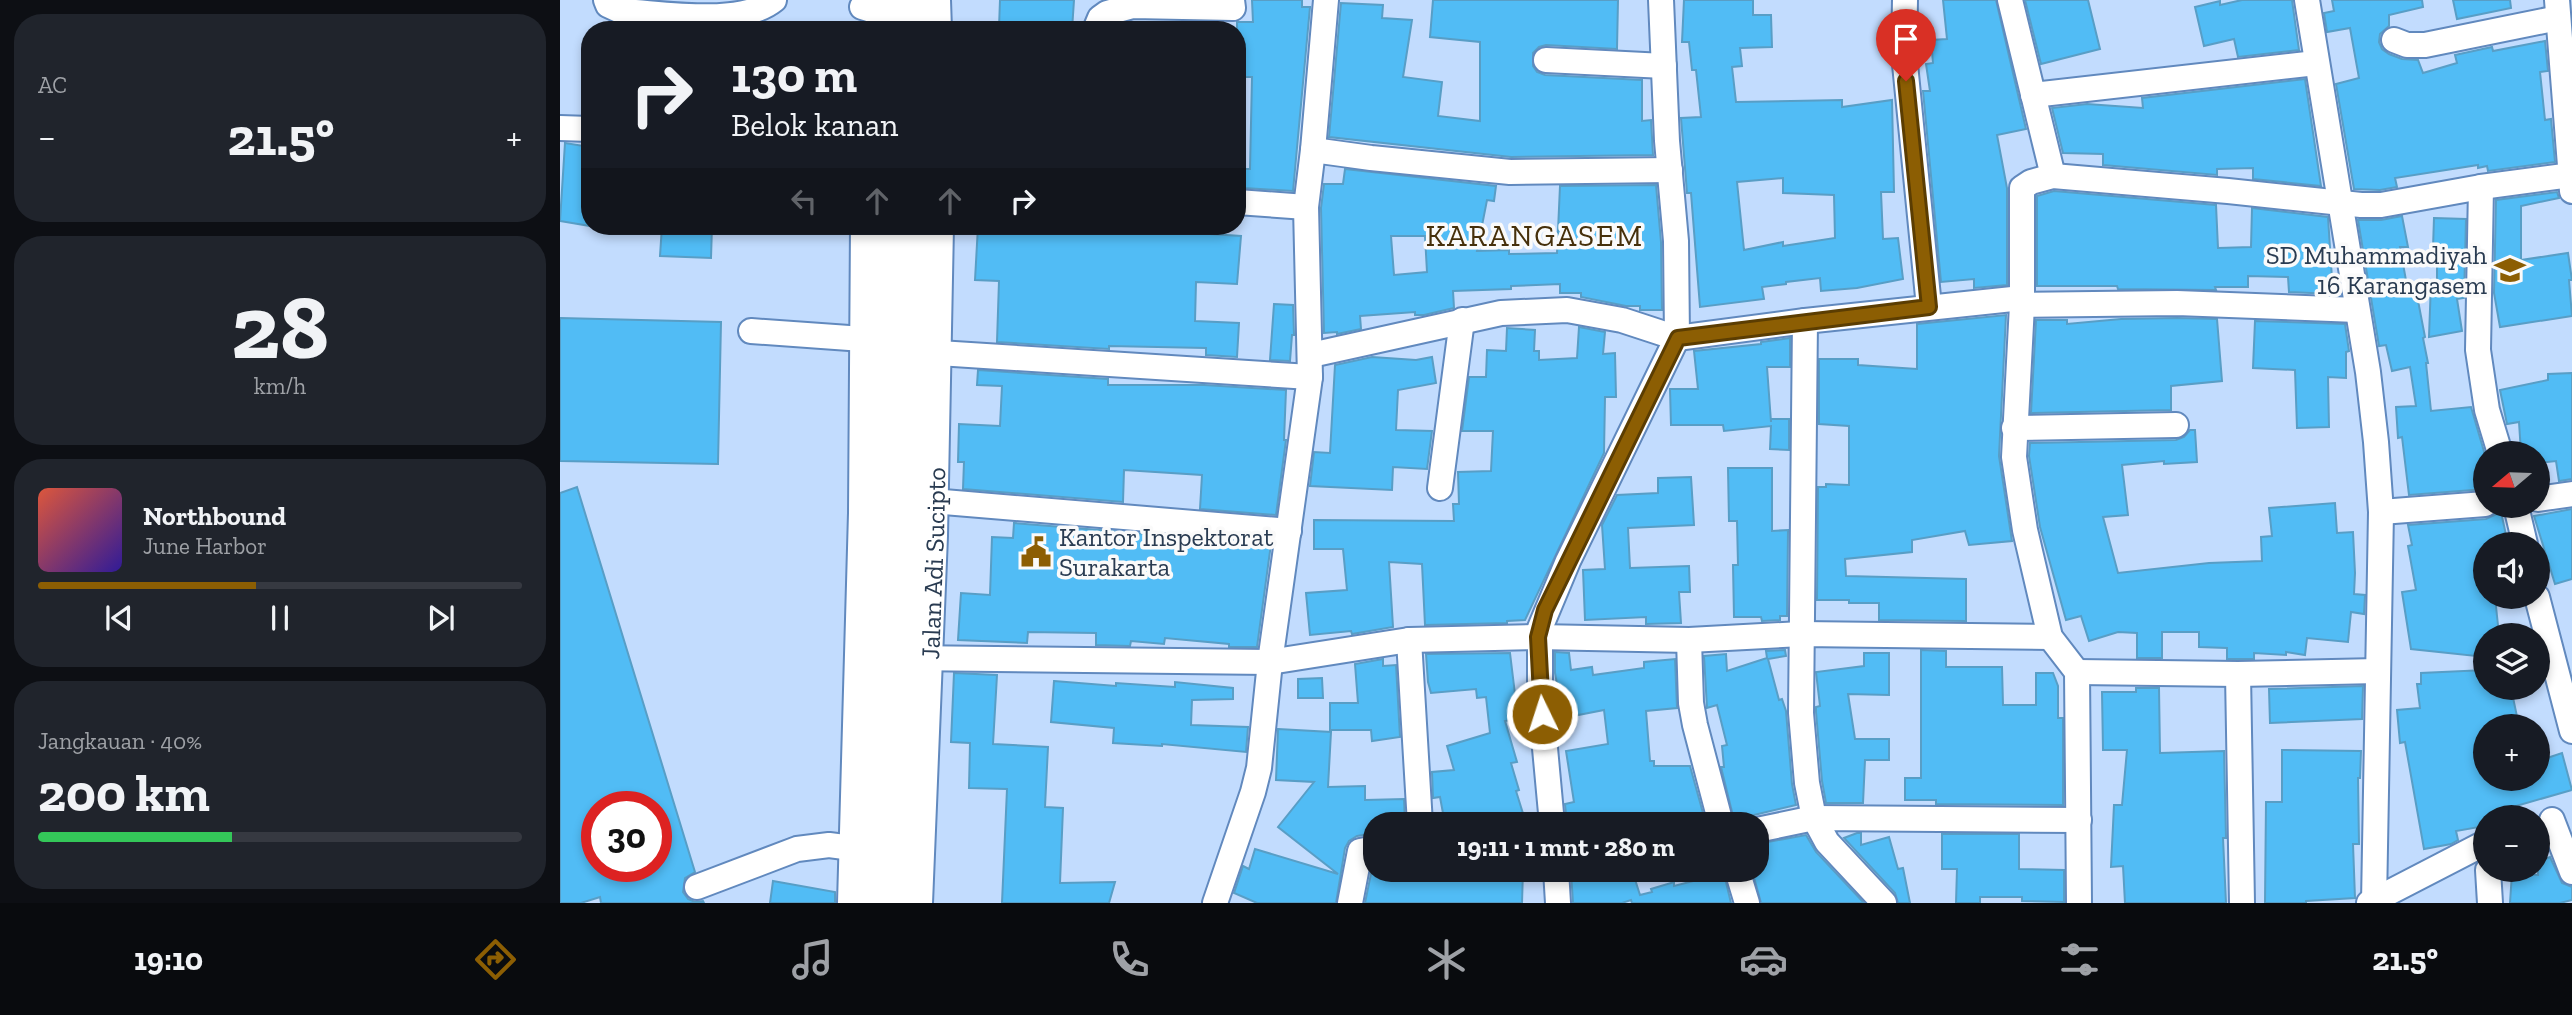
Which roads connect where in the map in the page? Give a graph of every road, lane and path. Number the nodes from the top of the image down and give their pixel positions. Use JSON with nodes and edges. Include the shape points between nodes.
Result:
{"nodes":[{"id":1,"x":606,"y":0,"type":"edge"},
{"id":2,"x":774,"y":0,"type":"edge"},
{"id":3,"x":1326,"y":0,"type":"edge"},
{"id":4,"x":1661,"y":0,"type":"edge"},
{"id":5,"x":1905,"y":0,"type":"edge"},
{"id":6,"x":2010,"y":0,"type":"edge"},
{"id":7,"x":2307,"y":0,"type":"edge"},
{"id":8,"x":2557,"y":9,"type":"edge"},
{"id":9,"x":1232,"y":13,"type":"edge"},
{"id":10,"x":1099,"y":21,"type":"edge"},
{"id":11,"x":2394,"y":40,"type":"dead end"},
{"id":12,"x":1546,"y":60,"type":"dead end"},
{"id":13,"x":2316,"y":63,"type":"junction"},
{"id":14,"x":1664,"y":66,"type":"junction"},
{"id":15,"x":2567,"y":75,"type":"edge"},
{"id":16,"x":2033,"y":95,"type":"junction"},
{"id":17,"x":560,"y":128,"type":"edge"},
{"id":18,"x":581,"y":129,"type":"edge"},
{"id":19,"x":1313,"y":150,"type":"junction"},
{"id":20,"x":1670,"y":170,"type":"junction"},
{"id":21,"x":2053,"y":176,"type":"junction"},
{"id":22,"x":2571,"y":180,"type":"edge"},
{"id":23,"x":2481,"y":187,"type":"junction"},
{"id":24,"x":2341,"y":202,"type":"junction"},
{"id":25,"x":1246,"y":203,"type":"edge"},
{"id":26,"x":1306,"y":207,"type":"junction"},
{"id":27,"x":866,"y":235,"type":"edge"},
{"id":28,"x":890,"y":235,"type":"edge"},
{"id":29,"x":917,"y":235,"type":"edge"},
{"id":30,"x":938,"y":235,"type":"edge"},
{"id":31,"x":2022,"y":301,"type":"junction"},
{"id":32,"x":1929,"y":307,"type":"junction"},
{"id":33,"x":2357,"y":310,"type":"junction"},
{"id":34,"x":1462,"y":320,"type":"junction"},
{"id":35,"x":1805,"y":321,"type":"junction"},
{"id":36,"x":751,"y":331,"type":"dead end"},
{"id":37,"x":1678,"y":338,"type":"junction"},
{"id":38,"x":901,"y":346,"type":"junction"},
{"id":39,"x":1310,"y":366,"type":"junction"},
{"id":40,"x":2176,"y":425,"type":"dead end"},
{"id":41,"x":2014,"y":428,"type":"junction"},
{"id":42,"x":2496,"y":441,"type":"edge"},
{"id":43,"x":1440,"y":488,"type":"dead end"},
{"id":44,"x":2572,"y":494,"type":"edge"},
{"id":45,"x":2550,"y":497,"type":"edge"},
{"id":46,"x":911,"y":500,"type":"junction"},
{"id":47,"x":2473,"y":505,"type":"edge"},
{"id":48,"x":2381,"y":512,"type":"junction"},
{"id":49,"x":1289,"y":531,"type":"junction"},
{"id":50,"x":2540,"y":609,"type":"edge"},
{"id":51,"x":1801,"y":634,"type":"junction"},
{"id":52,"x":1538,"y":637,"type":"junction"},
{"id":53,"x":2050,"y":637,"type":"junction"},
{"id":54,"x":1409,"y":640,"type":"junction"},
{"id":55,"x":1689,"y":640,"type":"junction"},
{"id":56,"x":917,"y":658,"type":"junction"},
{"id":57,"x":1270,"y":662,"type":"junction"},
{"id":58,"x":2378,"y":671,"type":"junction"},
{"id":59,"x":2077,"y":673,"type":"junction"},
{"id":60,"x":2238,"y":674,"type":"junction"},
{"id":61,"x":2572,"y":731,"type":"edge"},
{"id":62,"x":1419,"y":812,"type":"edge"},
{"id":63,"x":1551,"y":812,"type":"edge"},
{"id":64,"x":1718,"y":812,"type":"edge"},
{"id":65,"x":1814,"y":818,"type":"junction"},
{"id":66,"x":2554,"y":819,"type":"edge"},
{"id":67,"x":2079,"y":820,"type":"junction"},
{"id":68,"x":1769,"y":827,"type":"edge"},
{"id":69,"x":1363,"y":850,"type":"edge"},
{"id":70,"x":2473,"y":850,"type":"edge"},
{"id":71,"x":878,"y":851,"type":"junction"},
{"id":72,"x":2572,"y":872,"type":"edge"},
{"id":73,"x":1557,"y":882,"type":"edge"},
{"id":74,"x":1741,"y":882,"type":"edge"},
{"id":75,"x":2489,"y":882,"type":"edge"},
{"id":76,"x":697,"y":887,"type":"dead end"},
{"id":77,"x":2372,"y":902,"type":"edge"},
{"id":78,"x":850,"y":903,"type":"edge"},
{"id":79,"x":876,"y":903,"type":"edge"},
{"id":80,"x":902,"y":903,"type":"edge"},
{"id":81,"x":920,"y":903,"type":"edge"},
{"id":82,"x":1215,"y":903,"type":"edge"},
{"id":83,"x":1350,"y":903,"type":"edge"},
{"id":84,"x":1558,"y":903,"type":"edge"},
{"id":85,"x":1747,"y":903,"type":"edge"},
{"id":86,"x":1884,"y":903,"type":"edge"},
{"id":87,"x":2079,"y":903,"type":"edge"},
{"id":88,"x":2242,"y":903,"type":"edge"},
{"id":89,"x":2490,"y":903,"type":"edge"}],
"edges":[{"from":1,"to":2,"type":"street","via":[[621,11],[730,16]]},
{"from":3,"to":19,"type":"street"},
{"from":4,"to":14,"type":"street"},
{"from":5,"to":32,"type":"street","via":[[1904,54]]},
{"from":6,"to":16,"type":"street"},
{"from":7,"to":13,"type":"street"},
{"from":8,"to":11,"type":"street","via":[[2425,45]]},
{"from":8,"to":15,"type":"street"},
{"from":9,"to":10,"type":"street","via":[[1133,6],[1107,13]]},
{"from":12,"to":14,"type":"street"},
{"from":13,"to":16,"type":"street"},
{"from":13,"to":24,"type":"street"},
{"from":14,"to":20,"type":"street"},
{"from":15,"to":22,"type":"street"},
{"from":16,"to":21,"type":"street"},
{"from":17,"to":18,"type":"street"},
{"from":19,"to":20,"type":"street","via":[[1510,173]]},
{"from":19,"to":26,"type":"street"},
{"from":20,"to":37,"type":"street"},
{"from":21,"to":24,"type":"street"},
{"from":21,"to":31,"type":"street","via":[[2021,190]]},
{"from":22,"to":23,"type":"street"},
{"from":23,"to":24,"type":"street","via":[[2381,205]]},
{"from":23,"to":42,"type":"street","via":[[2478,350]]},
{"from":24,"to":33,"type":"street"},
{"from":25,"to":26,"type":"street"},
{"from":26,"to":39,"type":"street"},
{"from":27,"to":38,"type":"street","name":"Jalan Adi Sucipto"},
{"from":28,"to":38,"type":"highway","name":"Jalan Adi Sucipto"},
{"from":29,"to":38,"type":"highway","name":"Jalan Adi Sucipto"},
{"from":30,"to":38,"type":"street","name":"Jalan Adi Sucipto"},
{"from":31,"to":32,"type":"street"},
{"from":31,"to":33,"type":"street"},
{"from":31,"to":41,"type":"street"},
{"from":32,"to":35,"type":"street"},
{"from":33,"to":48,"type":"street","via":[[2368,372]]},
{"from":34,"to":37,"type":"street","via":[[1567,310],[1622,320]]},
{"from":34,"to":39,"type":"street"},
{"from":34,"to":43,"type":"street"},
{"from":35,"to":37,"type":"street"},
{"from":35,"to":51,"type":"street"},
{"from":36,"to":38,"type":"street"},
{"from":37,"to":52,"type":"street","via":[[1545,610]]},
{"from":38,"to":39,"type":"street"},
{"from":38,"to":46,"type":"highway","name":"Jalan Adi Sucipto"},
{"from":38,"to":71,"type":"street","name":"Jalan Adi Sucipto","via":[[861,513]]},
{"from":39,"to":49,"type":"street"},
{"from":40,"to":41,"type":"street"},
{"from":41,"to":53,"type":"street","via":[[2017,490]]},
{"from":44,"to":45,"type":"street"},
{"from":46,"to":49,"type":"street"},
{"from":46,"to":56,"type":"highway","name":"Jalan Adi Sucipto","via":[[920,614]]},
{"from":46,"to":71,"type":"highway","name":"Jalan Adi Sucipto"},
{"from":47,"to":48,"type":"street"},
{"from":48,"to":58,"type":"street"},
{"from":49,"to":57,"type":"street"},
{"from":50,"to":61,"type":"street"},
{"from":51,"to":53,"type":"street"},
{"from":51,"to":55,"type":"street"},
{"from":51,"to":65,"type":"street","via":[[1801,713]]},
{"from":52,"to":54,"type":"street"},
{"from":52,"to":55,"type":"street"},
{"from":52,"to":63,"type":"street"},
{"from":53,"to":59,"type":"street"},
{"from":54,"to":57,"type":"street"},
{"from":54,"to":62,"type":"street"},
{"from":55,"to":64,"type":"street","via":[[1691,703]]},
{"from":56,"to":57,"type":"street"},
{"from":56,"to":71,"type":"highway","name":"Jalan Adi Sucipto"},
{"from":56,"to":81,"type":"street","name":"Jalan Adi Sucipto"},
{"from":57,"to":82,"type":"street","via":[[1259,768]]},
{"from":58,"to":60,"type":"street"},
{"from":58,"to":77,"type":"street"},
{"from":59,"to":60,"type":"street"},
{"from":59,"to":67,"type":"street"},
{"from":60,"to":88,"type":"street"},
{"from":65,"to":67,"type":"street"},
{"from":65,"to":68,"type":"street"},
{"from":65,"to":86,"type":"street","via":[[1827,842]]},
{"from":66,"to":72,"type":"street"},
{"from":67,"to":87,"type":"street"},
{"from":69,"to":83,"type":"street"},
{"from":70,"to":77,"type":"street"},
{"from":71,"to":76,"type":"street","via":[[830,845],[797,849]]},
{"from":71,"to":78,"type":"street","name":"Jalan Adi Sucipto"},
{"from":71,"to":79,"type":"highway","name":"Jalan Adi Sucipto"},
{"from":71,"to":80,"type":"highway","name":"Jalan Adi Sucipto"},
{"from":73,"to":84,"type":"street"},
{"from":74,"to":85,"type":"street"},
{"from":75,"to":89,"type":"street"}]}
